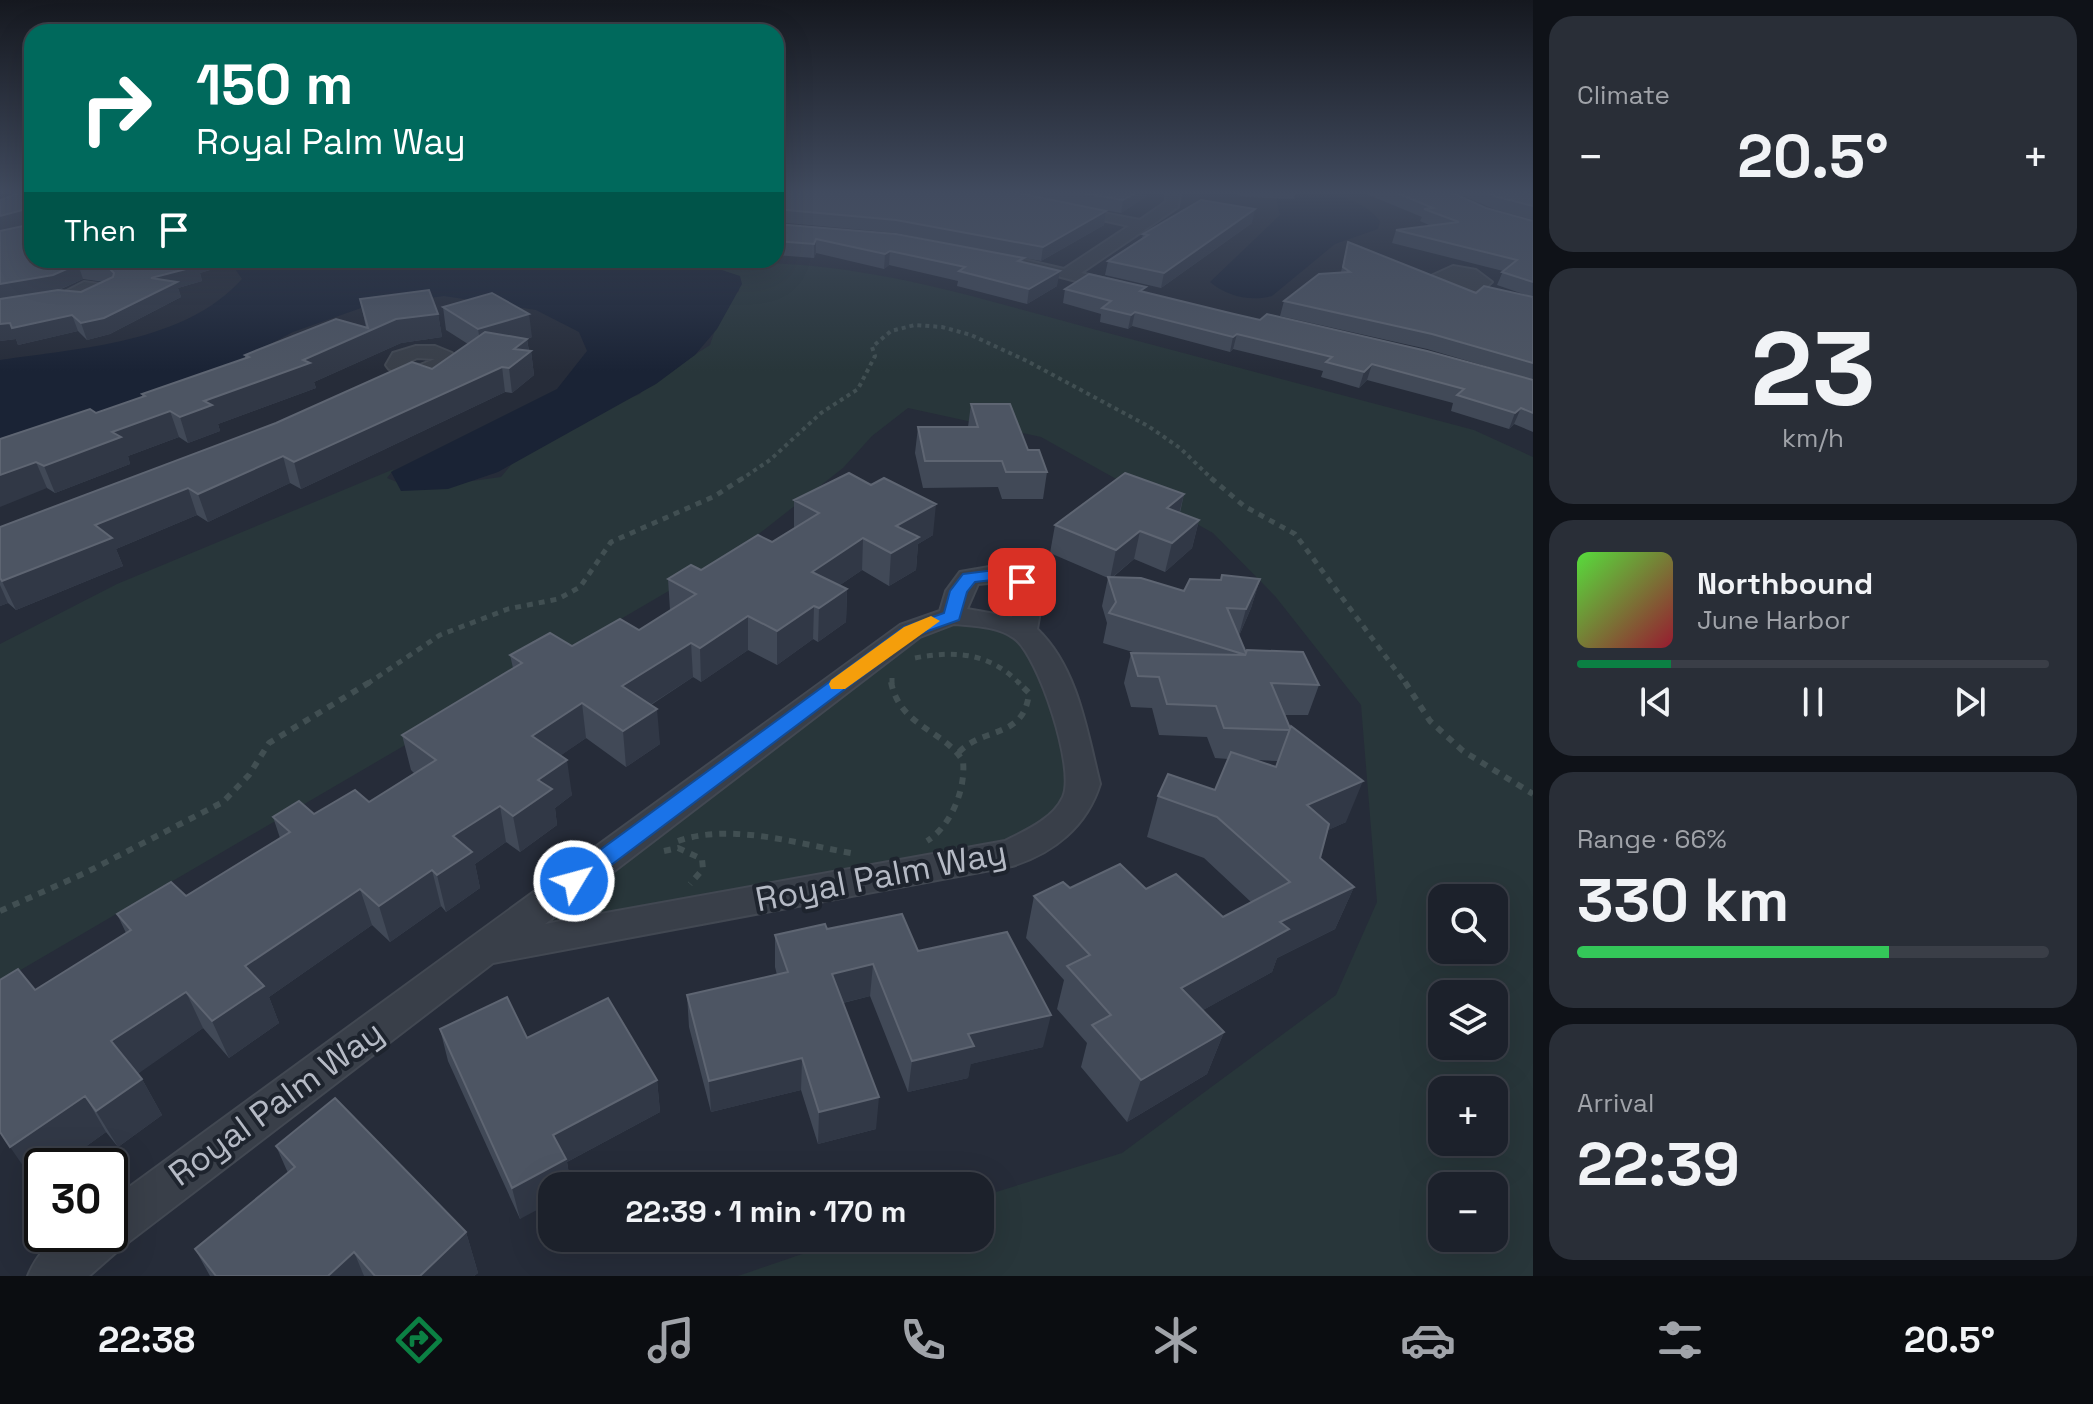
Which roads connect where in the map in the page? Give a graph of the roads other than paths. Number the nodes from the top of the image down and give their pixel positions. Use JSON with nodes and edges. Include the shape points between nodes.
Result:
{"nodes":[{"id":1,"x":1102,"y":253,"type":"edge"},
{"id":2,"x":1006,"y":261,"type":"edge"},
{"id":3,"x":1067,"y":275,"type":"junction"},
{"id":4,"x":1472,"y":286,"type":"dead end"},
{"id":5,"x":1134,"y":291,"type":"edge"},
{"id":6,"x":1501,"y":298,"type":"edge"},
{"id":7,"x":406,"y":371,"type":"edge"},
{"id":8,"x":379,"y":383,"type":"edge"},
{"id":9,"x":952,"y":616,"type":"junction"},
{"id":10,"x":1023,"y":632,"type":"junction"},
{"id":11,"x":483,"y":950,"type":"junction"},
{"id":12,"x":128,"y":1216,"type":"edge"},
{"id":13,"x":82,"y":1252,"type":"edge"},
{"id":14,"x":52,"y":1276,"type":"edge"}],
"edges":[{"from":1,"to":3,"type":"street"},
{"from":2,"to":3,"type":"street"},
{"from":3,"to":5,"type":"street"},
{"from":4,"to":6,"type":"street"},
{"from":7,"to":8,"type":"street"},
{"from":9,"to":10,"type":"street","name":"Royal Palm Way"},
{"from":9,"to":10,"type":"street","via":[[969,578],[1003,574],[1022,582],[1030,594]]},
{"from":9,"to":11,"type":"street","name":"Royal Palm Way","via":[[910,631],[887,659]]},
{"from":10,"to":11,"type":"street","name":"Royal Palm Way","via":[[1047,655],[1084,784],[1081,800],[1045,837],[1012,853]]},
{"from":11,"to":12,"type":"street","name":"Royal Palm Way"},
{"from":13,"to":14,"type":"street"}]}
